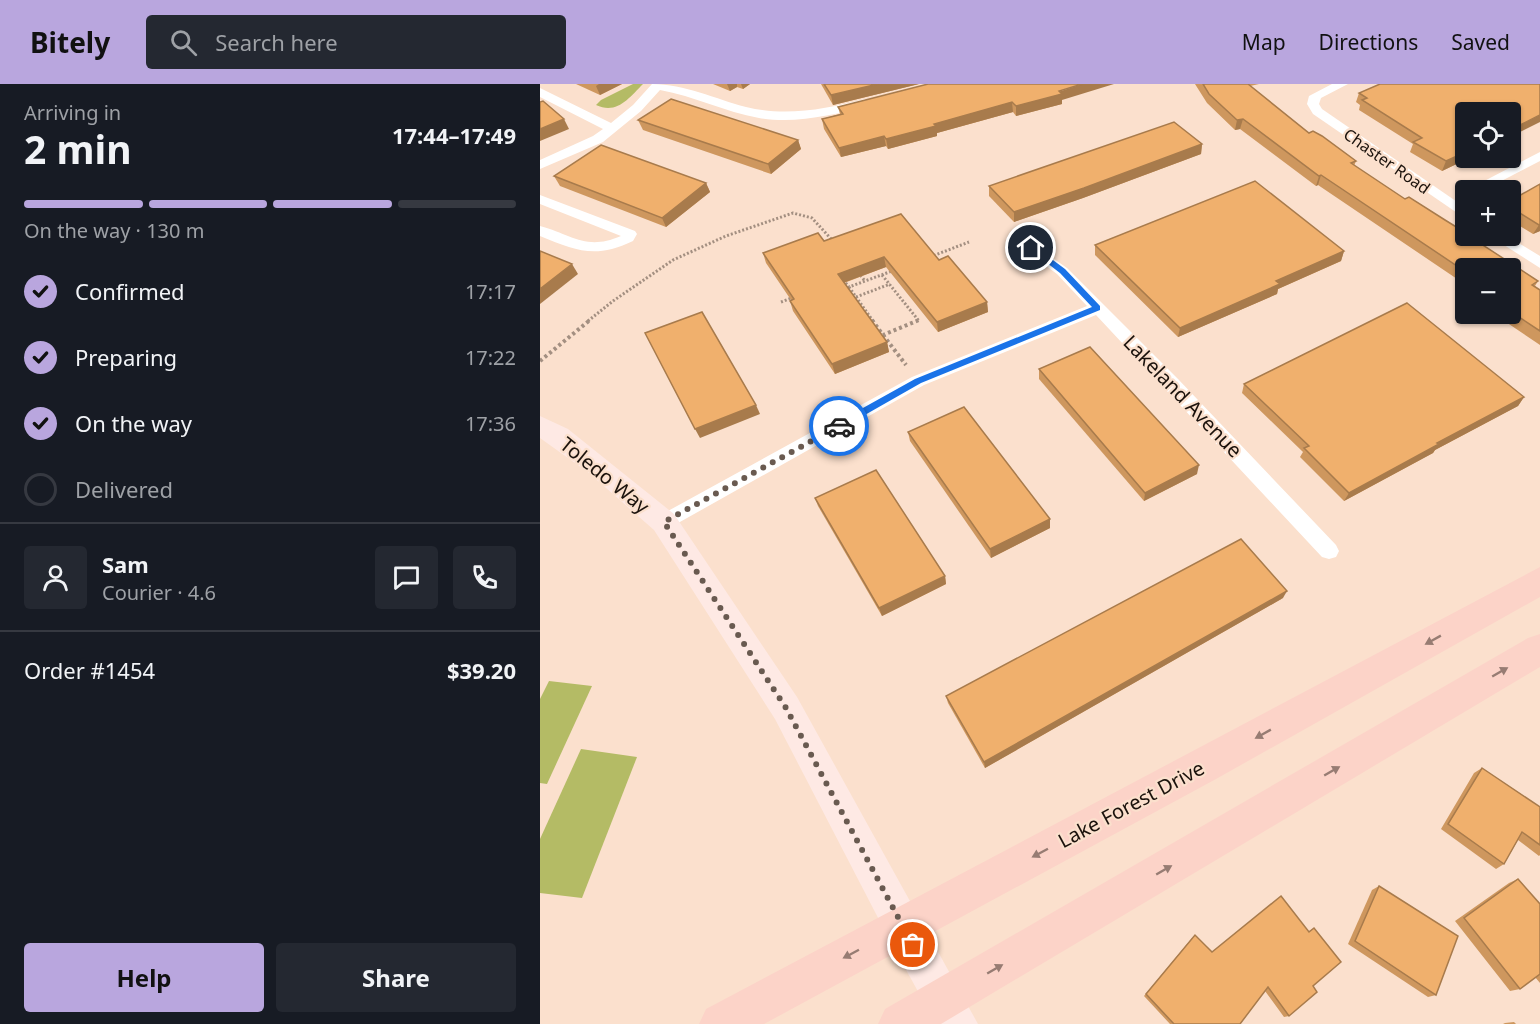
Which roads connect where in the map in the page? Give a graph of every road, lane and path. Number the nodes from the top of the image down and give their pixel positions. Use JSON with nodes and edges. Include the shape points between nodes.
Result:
{"nodes":[{"id":1,"x":1342,"y":84,"type":"edge"},
{"id":2,"x":658,"y":85,"type":"edge"},
{"id":3,"x":540,"y":92,"type":"edge"},
{"id":4,"x":879,"y":100,"type":"edge"},
{"id":5,"x":613,"y":129,"type":"junction"},
{"id":6,"x":1540,"y":156,"type":"edge"},
{"id":7,"x":540,"y":165,"type":"edge"},
{"id":8,"x":1493,"y":180,"type":"edge"},
{"id":9,"x":540,"y":199,"type":"edge"},
{"id":10,"x":1455,"y":201,"type":"edge"},
{"id":11,"x":1449,"y":204,"type":"junction"},
{"id":12,"x":1455,"y":208,"type":"edge"},
{"id":13,"x":540,"y":231,"type":"edge"},
{"id":14,"x":969,"y":242,"type":"dead end"},
{"id":15,"x":1513,"y":246,"type":"edge"},
{"id":16,"x":838,"y":247,"type":"edge"},
{"id":17,"x":1031,"y":248,"type":"dead end"},
{"id":18,"x":926,"y":258,"type":"edge"},
{"id":19,"x":1540,"y":263,"type":"edge"},
{"id":20,"x":851,"y":264,"type":"edge"},
{"id":21,"x":893,"y":271,"type":"edge"},
{"id":22,"x":882,"y":275,"type":"junction"},
{"id":23,"x":842,"y":279,"type":"edge"},
{"id":24,"x":865,"y":281,"type":"junction"},
{"id":25,"x":890,"y":284,"type":"junction"},
{"id":26,"x":849,"y":287,"type":"junction"},
{"id":27,"x":801,"y":294,"type":"edge"},
{"id":28,"x":856,"y":297,"type":"junction"},
{"id":29,"x":781,"y":302,"type":"dead end"},
{"id":30,"x":1097,"y":308,"type":"junction"},
{"id":31,"x":883,"y":335,"type":"junction"},
{"id":32,"x":540,"y":361,"type":"edge"},
{"id":33,"x":918,"y":381,"type":"junction"},
{"id":34,"x":540,"y":426,"type":"edge"},
{"id":35,"x":664,"y":522,"type":"junction"},
{"id":36,"x":1329,"y":551,"type":"dead end"},
{"id":37,"x":1540,"y":581,"type":"edge"},
{"id":38,"x":1540,"y":649,"type":"edge"},
{"id":39,"x":902,"y":926,"type":"junction"},
{"id":40,"x":952,"y":1011,"type":"edge"},
{"id":41,"x":721,"y":1024,"type":"edge"},
{"id":42,"x":900,"y":1024,"type":"edge"}],
"edges":[{"from":1,"to":11,"type":"street","name":"Chaster Road","via":[[1315,96],[1313,104],[1317,111]]},
{"from":2,"to":4,"type":"street","via":[[762,114],[815,114]]},
{"from":2,"to":5,"type":"street"},
{"from":3,"to":5,"type":"street"},
{"from":5,"to":7,"type":"street"},
{"from":6,"to":8,"type":"street"},
{"from":9,"to":13,"type":"street","via":[[630,234],[618,243],[594,250]]},
{"from":10,"to":11,"type":"street"},
{"from":11,"to":12,"type":"street","name":"Chaster Road"},
{"from":14,"to":18,"type":"path"},
{"from":15,"to":19,"type":"street"},
{"from":16,"to":32,"type":"path","via":[[812,218],[793,213],[772,218],[673,260],[613,301]]},
{"from":17,"to":30,"type":"street","name":"Lakeland Avenue","via":[[1062,271]]},
{"from":20,"to":24,"type":"path"},
{"from":21,"to":22,"type":"path"},
{"from":22,"to":24,"type":"path"},
{"from":22,"to":25,"type":"path"},
{"from":23,"to":26,"type":"path"},
{"from":24,"to":26,"type":"path"},
{"from":25,"to":28,"type":"path"},
{"from":25,"to":31,"type":"path","via":[[920,321]]},
{"from":26,"to":28,"type":"path"},
{"from":27,"to":29,"type":"path"},
{"from":28,"to":31,"type":"path"},
{"from":30,"to":33,"type":"street"},
{"from":30,"to":36,"type":"street","name":"Lakeland Avenue"},
{"from":31,"to":33,"type":"path"},
{"from":33,"to":35,"type":"street"},
{"from":34,"to":35,"type":"main road","name":"Toledo Way","via":[[598,465]]},
{"from":35,"to":39,"type":"main road","name":"Toledo Way","via":[[786,708]]},
{"from":37,"to":39,"type":"main road","name":"Lake Forest Drive","one_way":true},
{"from":40,"to":38,"type":"main road","one_way":true},
{"from":39,"to":40,"type":"main road","name":"Toledo Way"},
{"from":39,"to":41,"type":"main road","name":"Lake Forest Drive","one_way":true},
{"from":40,"to":42,"type":"main road"}]}
